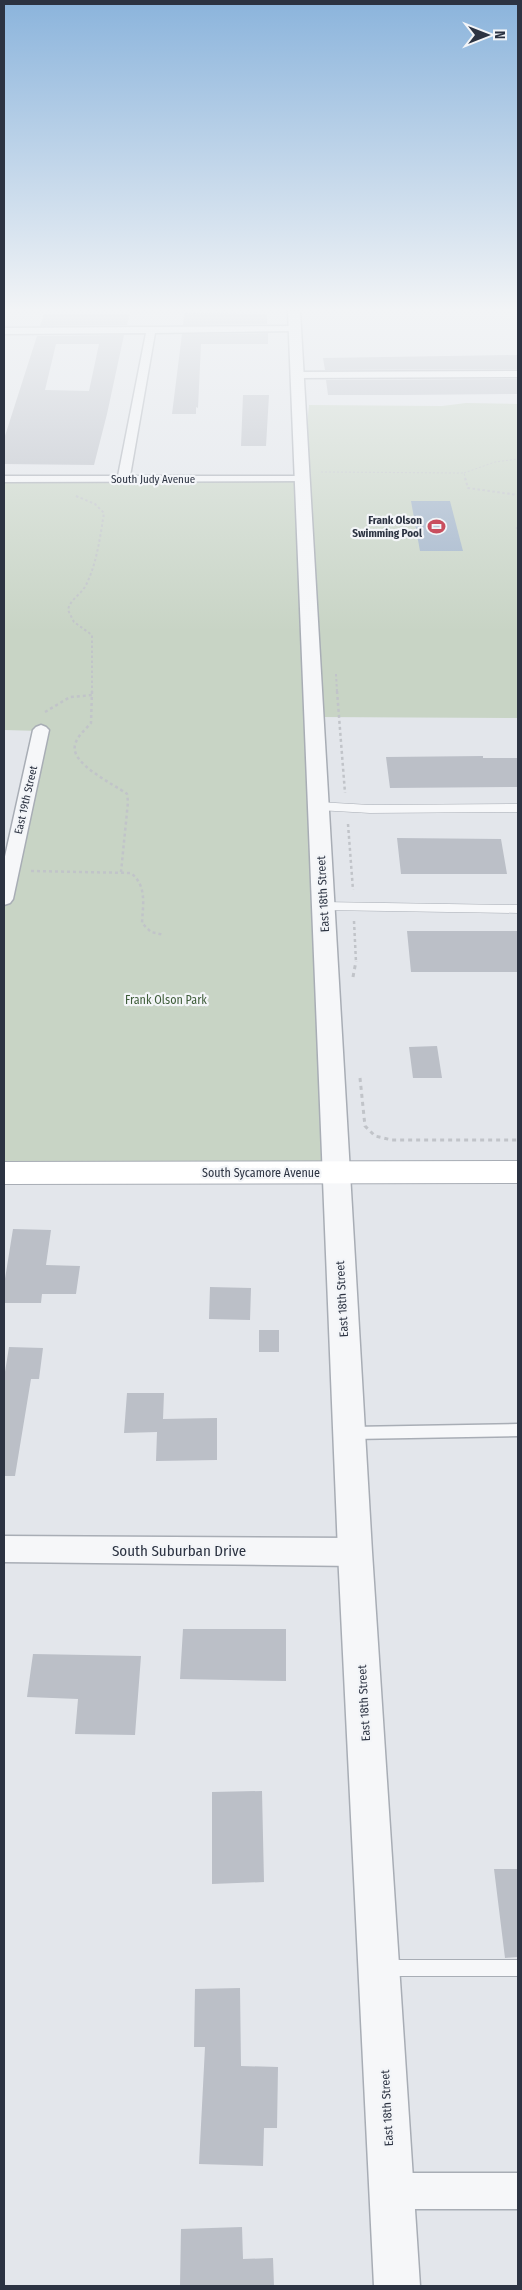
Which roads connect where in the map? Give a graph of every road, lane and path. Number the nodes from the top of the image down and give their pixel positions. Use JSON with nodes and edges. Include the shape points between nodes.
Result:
{"nodes":[{"id":1,"x":135,"y":418,"type":"edge"},
{"id":2,"x":299,"y":418,"type":"edge"},
{"id":3,"x":518,"y":459,"type":"edge"},
{"id":4,"x":464,"y":473,"type":"dead end"},
{"id":5,"x":4,"y":479,"type":"edge"},
{"id":6,"x":303,"y":479,"type":"junction"},
{"id":7,"x":123,"y":480,"type":"junction"},
{"id":8,"x":468,"y":488,"type":"dead end"},
{"id":9,"x":518,"y":494,"type":"edge"},
{"id":10,"x":72,"y":495,"type":"dead end"},
{"id":11,"x":93,"y":695,"type":"junction"},
{"id":12,"x":45,"y":712,"type":"dead end"},
{"id":13,"x":41,"y":730,"type":"dead end"},
{"id":14,"x":318,"y":806,"type":"junction"},
{"id":15,"x":518,"y":808,"type":"edge"},
{"id":16,"x":10,"y":871,"type":"junction"},
{"id":17,"x":121,"y":872,"type":"junction"},
{"id":18,"x":4,"y":899,"type":"edge"},
{"id":19,"x":323,"y":906,"type":"junction"},
{"id":20,"x":518,"y":909,"type":"edge"},
{"id":21,"x":164,"y":935,"type":"dead end"},
{"id":22,"x":518,"y":1172,"type":"edge"},
{"id":23,"x":4,"y":1173,"type":"edge"},
{"id":24,"x":336,"y":1173,"type":"junction"},
{"id":25,"x":518,"y":1430,"type":"edge"},
{"id":26,"x":349,"y":1433,"type":"junction"},
{"id":27,"x":4,"y":1549,"type":"edge"},
{"id":28,"x":355,"y":1552,"type":"junction"},
{"id":29,"x":379,"y":1968,"type":"junction"},
{"id":30,"x":518,"y":1968,"type":"edge"},
{"id":31,"x":392,"y":2191,"type":"junction"},
{"id":32,"x":518,"y":2191,"type":"edge"},
{"id":33,"x":396,"y":2286,"type":"edge"}],
"edges":[{"from":1,"to":7,"type":"street"},
{"from":2,"to":6,"type":"street","name":"East 18th Street"},
{"from":3,"to":4,"type":"path","via":[[495,462]]},
{"from":5,"to":7,"type":"street","name":"South Judy Avenue"},
{"from":6,"to":7,"type":"street","name":"South Judy Avenue"},
{"from":6,"to":14,"type":"street","name":"East 18th Street"},
{"from":8,"to":9,"type":"path"},
{"from":10,"to":11,"type":"path","via":[[95,504],[104,513],[91,572],[68,611],[74,622],[92,635]]},
{"from":11,"to":12,"type":"path","via":[[70,698]]},
{"from":11,"to":17,"type":"path","via":[[91,723],[77,734],[75,754],[82,764],[126,794],[128,802]]},
{"from":13,"to":16,"type":"street","name":"East 19th Street"},
{"from":14,"to":15,"type":"lane"},
{"from":14,"to":19,"type":"street","name":"East 18th Street"},
{"from":16,"to":17,"type":"path"},
{"from":16,"to":18,"type":"street","name":"East 19th Street"},
{"from":17,"to":21,"type":"path","via":[[140,878],[144,889],[142,923],[151,932]]},
{"from":19,"to":20,"type":"lane"},
{"from":19,"to":24,"type":"street","name":"East 18th Street"},
{"from":22,"to":24,"type":"main road","name":"South Sycamore Avenue"},
{"from":23,"to":24,"type":"main road","name":"South Sycamore Avenue"},
{"from":24,"to":26,"type":"street","name":"East 18th Street"},
{"from":25,"to":26,"type":"lane"},
{"from":26,"to":28,"type":"street","name":"East 18th Street"},
{"from":27,"to":28,"type":"street","name":"South Suburban Drive"},
{"from":28,"to":29,"type":"street","name":"East 18th Street"},
{"from":29,"to":30,"type":"lane"},
{"from":29,"to":31,"type":"street","name":"East 18th Street"},
{"from":31,"to":32,"type":"street"},
{"from":31,"to":33,"type":"street","name":"East 18th Street"}]}
